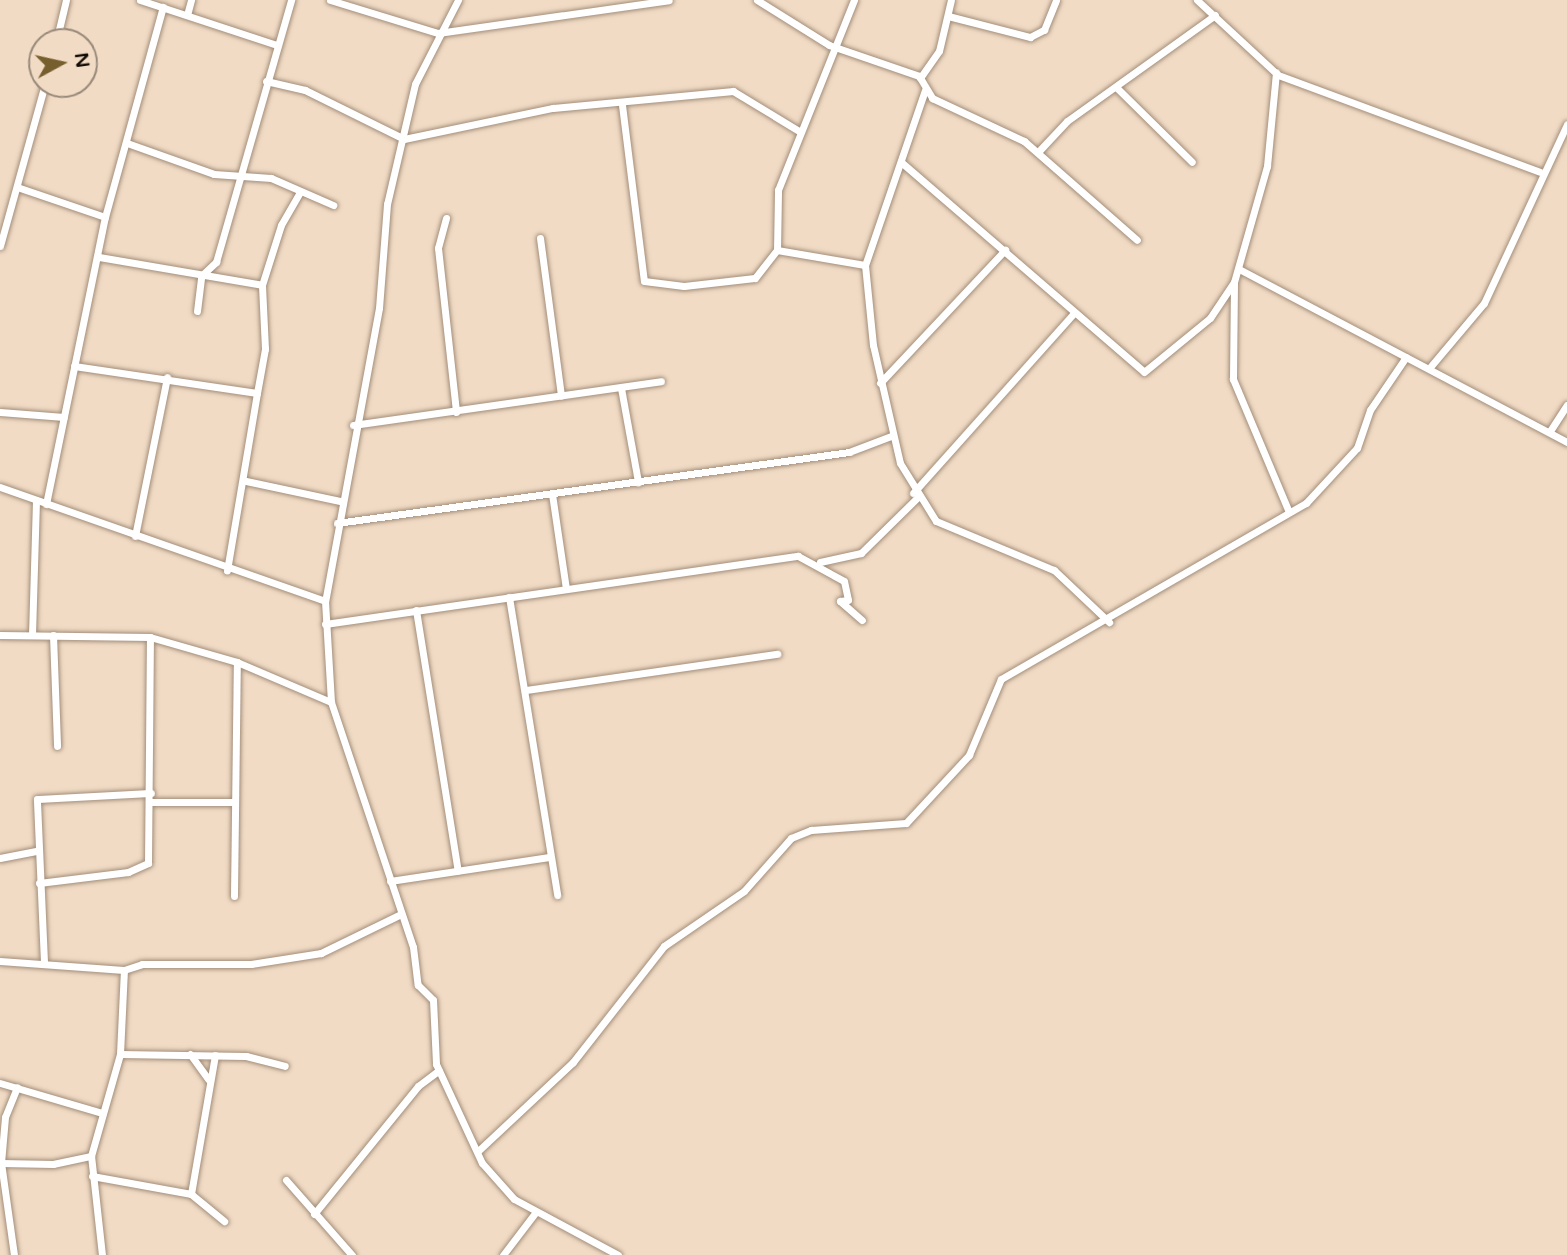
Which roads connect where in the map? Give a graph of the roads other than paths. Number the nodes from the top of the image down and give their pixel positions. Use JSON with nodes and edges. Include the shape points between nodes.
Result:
{"nodes":[{"id":1,"x":66,"y":0,"type":"edge"},
{"id":2,"x":140,"y":0,"type":"edge"},
{"id":3,"x":191,"y":0,"type":"edge"},
{"id":4,"x":291,"y":0,"type":"edge"},
{"id":5,"x":330,"y":0,"type":"edge"},
{"id":6,"x":458,"y":0,"type":"edge"},
{"id":7,"x":669,"y":0,"type":"edge"},
{"id":8,"x":757,"y":0,"type":"edge"},
{"id":9,"x":854,"y":0,"type":"edge"},
{"id":10,"x":951,"y":0,"type":"edge"},
{"id":11,"x":1056,"y":0,"type":"edge"},
{"id":12,"x":1197,"y":0,"type":"edge"},
{"id":13,"x":163,"y":7,"type":"junction"},
{"id":14,"x":187,"y":15,"type":"junction"},
{"id":15,"x":1215,"y":15,"type":"junction"},
{"id":16,"x":948,"y":16,"type":"junction"},
{"id":17,"x":59,"y":28,"type":"edge"},
{"id":18,"x":438,"y":33,"type":"junction"},
{"id":19,"x":277,"y":45,"type":"junction"},
{"id":20,"x":838,"y":48,"type":"junction"},
{"id":21,"x":1276,"y":72,"type":"junction"},
{"id":22,"x":920,"y":78,"type":"junction"},
{"id":23,"x":266,"y":81,"type":"junction"},
{"id":24,"x":1117,"y":88,"type":"junction"},
{"id":25,"x":925,"y":90,"type":"junction"},
{"id":26,"x":41,"y":98,"type":"edge"},
{"id":27,"x":622,"y":105,"type":"junction"},
{"id":28,"x":1567,"y":124,"type":"edge"},
{"id":29,"x":799,"y":131,"type":"junction"},
{"id":30,"x":404,"y":139,"type":"junction"},
{"id":31,"x":127,"y":143,"type":"junction"},
{"id":32,"x":1038,"y":152,"type":"junction"},
{"id":33,"x":901,"y":162,"type":"junction"},
{"id":34,"x":1192,"y":162,"type":"dead end"},
{"id":35,"x":239,"y":171,"type":"junction"},
{"id":36,"x":1540,"y":172,"type":"junction"},
{"id":37,"x":17,"y":187,"type":"junction"},
{"id":38,"x":300,"y":192,"type":"junction"},
{"id":39,"x":333,"y":205,"type":"dead end"},
{"id":40,"x":105,"y":217,"type":"junction"},
{"id":41,"x":446,"y":218,"type":"dead end"},
{"id":42,"x":540,"y":238,"type":"dead end"},
{"id":43,"x":1137,"y":240,"type":"dead end"},
{"id":44,"x":0,"y":246,"type":"edge"},
{"id":45,"x":777,"y":250,"type":"junction"},
{"id":46,"x":1005,"y":250,"type":"junction"},
{"id":47,"x":99,"y":257,"type":"junction"},
{"id":48,"x":865,"y":265,"type":"junction"},
{"id":49,"x":1239,"y":269,"type":"junction"},
{"id":50,"x":201,"y":275,"type":"junction"},
{"id":51,"x":1234,"y":282,"type":"junction"},
{"id":52,"x":262,"y":285,"type":"junction"},
{"id":53,"x":197,"y":311,"type":"dead end"},
{"id":54,"x":1072,"y":315,"type":"junction"},
{"id":55,"x":1406,"y":357,"type":"junction"},
{"id":56,"x":74,"y":366,"type":"junction"},
{"id":57,"x":1431,"y":366,"type":"junction"},
{"id":58,"x":167,"y":377,"type":"junction"},
{"id":59,"x":662,"y":381,"type":"dead end"},
{"id":60,"x":880,"y":383,"type":"junction"},
{"id":61,"x":621,"y":388,"type":"junction"},
{"id":62,"x":257,"y":393,"type":"junction"},
{"id":63,"x":561,"y":396,"type":"junction"},
{"id":64,"x":1567,"y":405,"type":"edge"},
{"id":65,"x":0,"y":412,"type":"edge"},
{"id":66,"x":456,"y":412,"type":"junction"},
{"id":67,"x":64,"y":417,"type":"junction"},
{"id":68,"x":353,"y":425,"type":"junction"},
{"id":69,"x":1550,"y":431,"type":"junction"},
{"id":70,"x":891,"y":436,"type":"junction"},
{"id":71,"x":1567,"y":442,"type":"edge"},
{"id":72,"x":246,"y":481,"type":"junction"},
{"id":73,"x":638,"y":482,"type":"junction"},
{"id":74,"x":0,"y":487,"type":"edge"},
{"id":75,"x":552,"y":494,"type":"junction"},
{"id":76,"x":915,"y":496,"type":"junction"},
{"id":77,"x":36,"y":500,"type":"junction"},
{"id":78,"x":340,"y":501,"type":"junction"},
{"id":79,"x":46,"y":504,"type":"junction"},
{"id":80,"x":1289,"y":512,"type":"junction"},
{"id":81,"x":337,"y":523,"type":"junction"},
{"id":82,"x":135,"y":536,"type":"junction"},
{"id":83,"x":820,"y":562,"type":"junction"},
{"id":84,"x":227,"y":570,"type":"junction"},
{"id":85,"x":566,"y":589,"type":"junction"},
{"id":86,"x":509,"y":597,"type":"junction"},
{"id":87,"x":325,"y":601,"type":"junction"},
{"id":88,"x":416,"y":610,"type":"junction"},
{"id":89,"x":862,"y":620,"type":"dead end"},
{"id":90,"x":1109,"y":622,"type":"junction"},
{"id":91,"x":325,"y":624,"type":"junction"},
{"id":92,"x":0,"y":635,"type":"edge"},
{"id":93,"x":32,"y":635,"type":"junction"},
{"id":94,"x":53,"y":635,"type":"junction"},
{"id":95,"x":150,"y":637,"type":"junction"},
{"id":96,"x":777,"y":654,"type":"dead end"},
{"id":97,"x":237,"y":662,"type":"junction"},
{"id":98,"x":526,"y":690,"type":"junction"},
{"id":99,"x":331,"y":702,"type":"junction"},
{"id":100,"x":57,"y":746,"type":"dead end"},
{"id":101,"x":151,"y":793,"type":"junction"},
{"id":102,"x":151,"y":802,"type":"junction"},
{"id":103,"x":232,"y":802,"type":"junction"},
{"id":104,"x":37,"y":851,"type":"junction"},
{"id":105,"x":549,"y":857,"type":"junction"},
{"id":106,"x":0,"y":858,"type":"edge"},
{"id":107,"x":458,"y":871,"type":"junction"},
{"id":108,"x":390,"y":881,"type":"junction"},
{"id":109,"x":39,"y":883,"type":"junction"},
{"id":110,"x":557,"y":895,"type":"dead end"},
{"id":111,"x":234,"y":896,"type":"dead end"},
{"id":112,"x":401,"y":914,"type":"junction"},
{"id":113,"x":0,"y":961,"type":"edge"},
{"id":114,"x":44,"y":962,"type":"junction"},
{"id":115,"x":124,"y":970,"type":"junction"},
{"id":116,"x":120,"y":1054,"type":"junction"},
{"id":117,"x":190,"y":1054,"type":"junction"},
{"id":118,"x":215,"y":1055,"type":"junction"},
{"id":119,"x":285,"y":1066,"type":"dead end"},
{"id":120,"x":439,"y":1070,"type":"junction"},
{"id":121,"x":208,"y":1079,"type":"junction"},
{"id":122,"x":0,"y":1083,"type":"edge"},
{"id":123,"x":17,"y":1087,"type":"junction"},
{"id":124,"x":102,"y":1113,"type":"junction"},
{"id":125,"x":478,"y":1151,"type":"junction"},
{"id":126,"x":91,"y":1156,"type":"junction"},
{"id":127,"x":1,"y":1163,"type":"edge"},
{"id":128,"x":92,"y":1176,"type":"junction"},
{"id":129,"x":286,"y":1180,"type":"dead end"},
{"id":130,"x":191,"y":1194,"type":"junction"},
{"id":131,"x":535,"y":1213,"type":"junction"},
{"id":132,"x":314,"y":1214,"type":"junction"},
{"id":133,"x":224,"y":1221,"type":"dead end"},
{"id":134,"x":14,"y":1255,"type":"edge"},
{"id":135,"x":102,"y":1255,"type":"edge"},
{"id":136,"x":352,"y":1255,"type":"edge"},
{"id":137,"x":503,"y":1255,"type":"edge"},
{"id":138,"x":618,"y":1255,"type":"edge"}],
"edges":[{"from":1,"to":17,"type":"street"},
{"from":2,"to":13,"type":"street"},
{"from":3,"to":14,"type":"street"},
{"from":4,"to":19,"type":"street"},
{"from":5,"to":18,"type":"street"},
{"from":6,"to":18,"type":"street"},
{"from":7,"to":18,"type":"street"},
{"from":8,"to":20,"type":"street"},
{"from":9,"to":20,"type":"street"},
{"from":10,"to":16,"type":"street"},
{"from":11,"to":16,"type":"street","via":[[1044,30],[1030,37]]},
{"from":12,"to":15,"type":"street"},
{"from":13,"to":14,"type":"street"},
{"from":13,"to":31,"type":"street"},
{"from":14,"to":19,"type":"street"},
{"from":15,"to":21,"type":"street"},
{"from":15,"to":24,"type":"street"},
{"from":16,"to":22,"type":"street","via":[[939,51]]},
{"from":18,"to":30,"type":"street","via":[[415,84]]},
{"from":19,"to":23,"type":"street"},
{"from":20,"to":22,"type":"street"},
{"from":20,"to":29,"type":"street"},
{"from":21,"to":36,"type":"street","via":[[1349,106]]},
{"from":21,"to":49,"type":"street","via":[[1267,166]]},
{"from":22,"to":25,"type":"street"},
{"from":23,"to":30,"type":"street","via":[[330,100]]},
{"from":23,"to":35,"type":"street"},
{"from":24,"to":32,"type":"street","via":[[1068,121]]},
{"from":24,"to":34,"type":"street"},
{"from":25,"to":32,"type":"street"},
{"from":25,"to":33,"type":"street"},
{"from":26,"to":37,"type":"street"},
{"from":27,"to":29,"type":"street","via":[[670,92],[733,91]]},
{"from":27,"to":30,"type":"street","via":[[553,108]]},
{"from":27,"to":45,"type":"street","via":[[644,281],[684,286],[755,278]]},
{"from":28,"to":36,"type":"street"},
{"from":29,"to":45,"type":"street","via":[[778,190]]},
{"from":30,"to":68,"type":"street","via":[[387,204],[379,308]]},
{"from":31,"to":35,"type":"street","via":[[214,174]]},
{"from":31,"to":40,"type":"street"},
{"from":32,"to":43,"type":"street"},
{"from":33,"to":46,"type":"street"},
{"from":33,"to":48,"type":"street"},
{"from":35,"to":38,"type":"street"},
{"from":35,"to":50,"type":"street","via":[[216,262]]},
{"from":36,"to":57,"type":"street","via":[[1485,303]]},
{"from":37,"to":40,"type":"street"},
{"from":37,"to":44,"type":"street"},
{"from":38,"to":39,"type":"street"},
{"from":38,"to":52,"type":"street","via":[[281,225]]},
{"from":40,"to":47,"type":"street"},
{"from":41,"to":66,"type":"street","via":[[438,248]]},
{"from":42,"to":63,"type":"street"},
{"from":45,"to":48,"type":"street"},
{"from":46,"to":54,"type":"street"},
{"from":46,"to":60,"type":"street"},
{"from":47,"to":50,"type":"street"},
{"from":47,"to":56,"type":"street"},
{"from":48,"to":60,"type":"street"},
{"from":49,"to":51,"type":"street"},
{"from":49,"to":55,"type":"street"},
{"from":50,"to":52,"type":"street"},
{"from":50,"to":53,"type":"street"},
{"from":51,"to":54,"type":"street","via":[[1210,318],[1144,372]]},
{"from":51,"to":80,"type":"street","via":[[1233,379]]},
{"from":52,"to":62,"type":"street","via":[[265,349]]},
{"from":54,"to":76,"type":"street"},
{"from":55,"to":57,"type":"street"},
{"from":55,"to":80,"type":"street","via":[[1370,410],[1348,461]]},
{"from":56,"to":58,"type":"street"},
{"from":56,"to":67,"type":"street"},
{"from":57,"to":69,"type":"street"},
{"from":58,"to":62,"type":"street"},
{"from":58,"to":82,"type":"street"},
{"from":59,"to":61,"type":"street"},
{"from":60,"to":70,"type":"street"},
{"from":61,"to":63,"type":"street"},
{"from":61,"to":73,"type":"street"},
{"from":62,"to":72,"type":"street"},
{"from":63,"to":66,"type":"street"},
{"from":64,"to":69,"type":"street"},
{"from":65,"to":67,"type":"street"},
{"from":66,"to":68,"type":"street"},
{"from":67,"to":79,"type":"street"},
{"from":68,"to":78,"type":"street"},
{"from":69,"to":71,"type":"street"},
{"from":70,"to":73,"type":"street","via":[[849,452]]},
{"from":70,"to":76,"type":"street"},
{"from":72,"to":78,"type":"street"},
{"from":72,"to":84,"type":"street"},
{"from":73,"to":75,"type":"street"},
{"from":74,"to":77,"type":"street"},
{"from":75,"to":81,"type":"street"},
{"from":75,"to":85,"type":"street"},
{"from":76,"to":83,"type":"street","via":[[861,553]]},
{"from":76,"to":90,"type":"street","via":[[936,521],[1062,575]]},
{"from":77,"to":79,"type":"street"},
{"from":77,"to":93,"type":"street"},
{"from":78,"to":81,"type":"street"},
{"from":79,"to":82,"type":"street"},
{"from":80,"to":90,"type":"street"},
{"from":81,"to":87,"type":"street"},
{"from":82,"to":84,"type":"street"},
{"from":83,"to":85,"type":"street","via":[[777,557]]},
{"from":83,"to":89,"type":"street","via":[[831,579],[844,581],[848,600],[840,601]]},
{"from":84,"to":87,"type":"street"},
{"from":85,"to":86,"type":"street"},
{"from":86,"to":88,"type":"street"},
{"from":86,"to":98,"type":"street"},
{"from":87,"to":91,"type":"street"},
{"from":88,"to":91,"type":"street"},
{"from":88,"to":107,"type":"street"},
{"from":90,"to":125,"type":"street","via":[[994,685],[969,755],[906,823],[811,830],[783,846],[744,891],[664,946],[573,1062]]},
{"from":91,"to":99,"type":"street"},
{"from":92,"to":93,"type":"street"},
{"from":93,"to":94,"type":"street"},
{"from":94,"to":95,"type":"street"},
{"from":94,"to":100,"type":"street"},
{"from":95,"to":97,"type":"street"},
{"from":95,"to":101,"type":"street"},
{"from":96,"to":98,"type":"street"},
{"from":97,"to":99,"type":"street"},
{"from":97,"to":103,"type":"street"},
{"from":98,"to":105,"type":"street"},
{"from":99,"to":108,"type":"street"},
{"from":101,"to":102,"type":"street"},
{"from":101,"to":104,"type":"street","via":[[42,797],[36,805]]},
{"from":102,"to":103,"type":"street"},
{"from":102,"to":109,"type":"street","via":[[150,856],[141,869]]},
{"from":103,"to":111,"type":"street"},
{"from":104,"to":106,"type":"street"},
{"from":104,"to":109,"type":"street"},
{"from":105,"to":107,"type":"street"},
{"from":105,"to":110,"type":"street"},
{"from":107,"to":108,"type":"street"},
{"from":108,"to":112,"type":"street"},
{"from":109,"to":114,"type":"street"},
{"from":112,"to":115,"type":"street","via":[[321,953],[251,964],[142,964]]},
{"from":112,"to":120,"type":"street","via":[[418,985],[433,1000]]},
{"from":113,"to":114,"type":"street"},
{"from":114,"to":115,"type":"street"},
{"from":115,"to":116,"type":"street"},
{"from":116,"to":117,"type":"street"},
{"from":116,"to":124,"type":"street"},
{"from":117,"to":118,"type":"street"},
{"from":117,"to":121,"type":"street"},
{"from":118,"to":119,"type":"street"},
{"from":118,"to":121,"type":"street"},
{"from":120,"to":125,"type":"street"},
{"from":120,"to":132,"type":"street","via":[[418,1086]]},
{"from":121,"to":130,"type":"street"},
{"from":122,"to":123,"type":"street"},
{"from":123,"to":124,"type":"street"},
{"from":123,"to":127,"type":"street","via":[[5,1117]]},
{"from":124,"to":126,"type":"street"},
{"from":125,"to":131,"type":"street","via":[[499,1187]]},
{"from":126,"to":127,"type":"street","via":[[53,1164]]},
{"from":126,"to":128,"type":"street"},
{"from":127,"to":134,"type":"street"},
{"from":128,"to":130,"type":"street"},
{"from":128,"to":135,"type":"street"},
{"from":129,"to":132,"type":"street"},
{"from":130,"to":133,"type":"street"},
{"from":131,"to":137,"type":"street"},
{"from":131,"to":138,"type":"street"},
{"from":132,"to":136,"type":"street"}]}
